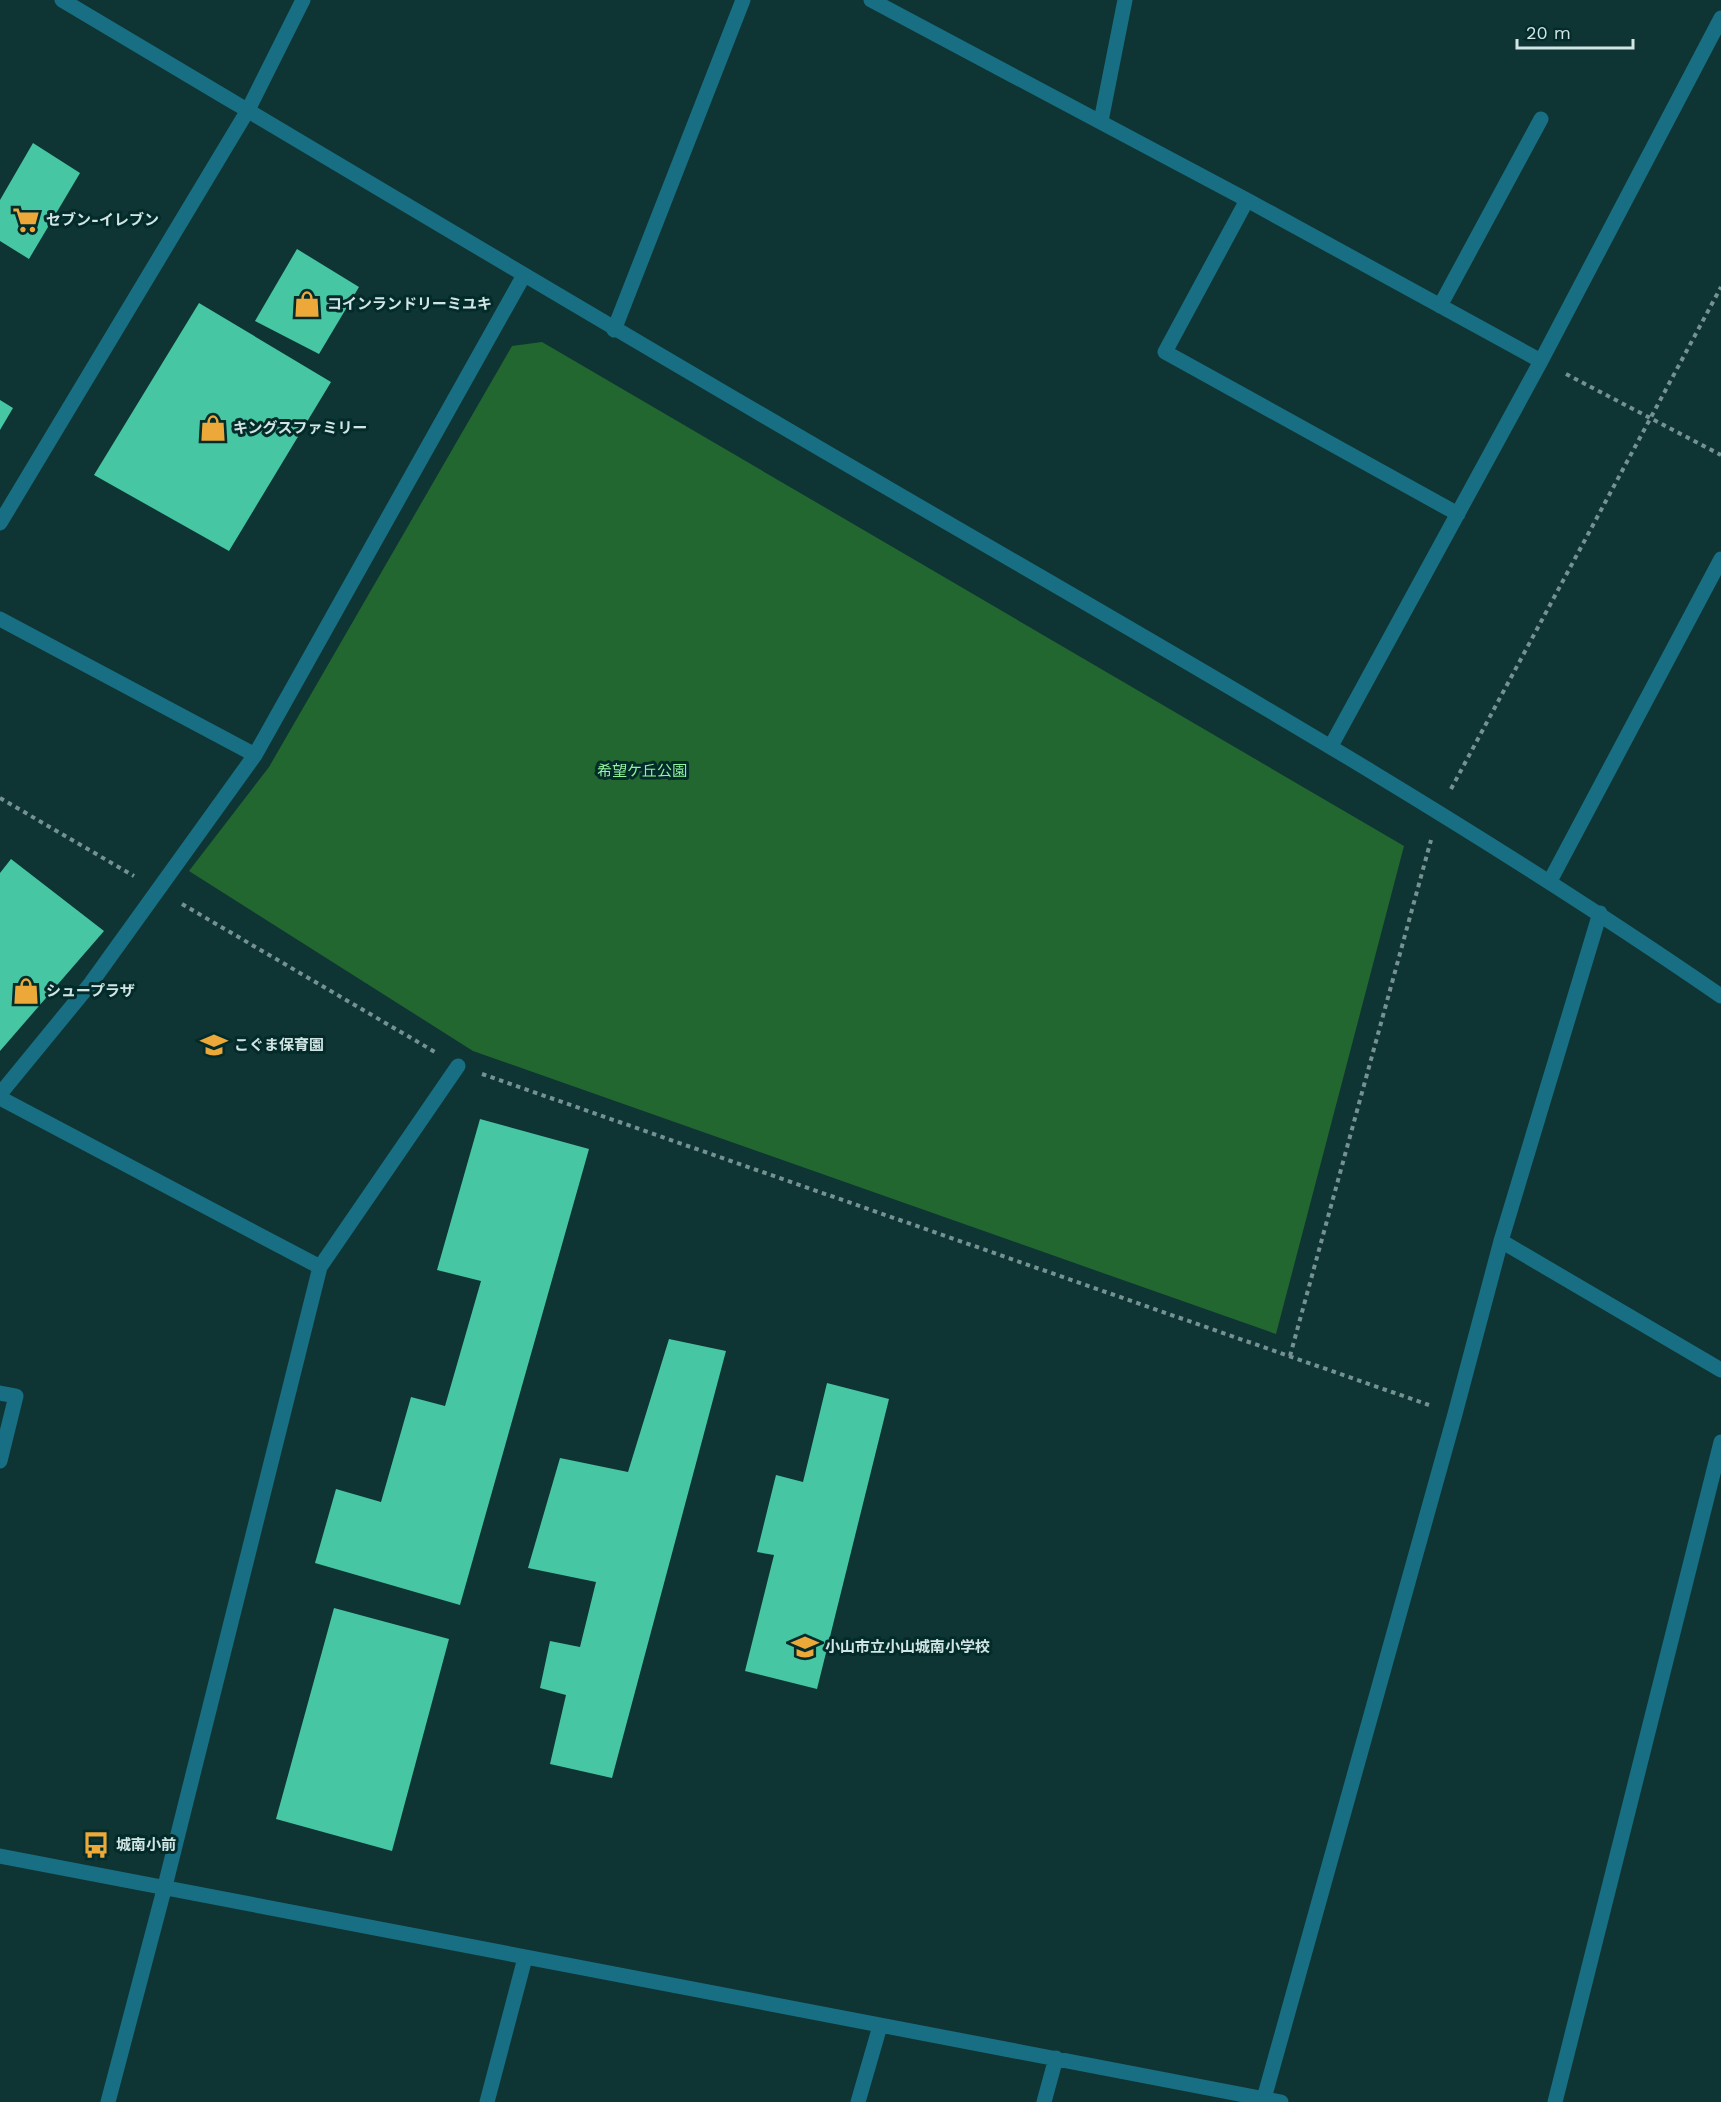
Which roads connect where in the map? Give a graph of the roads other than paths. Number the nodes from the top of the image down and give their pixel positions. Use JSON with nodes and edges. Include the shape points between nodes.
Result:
{"nodes":[{"id":1,"x":63,"y":0,"type":"edge"},
{"id":2,"x":303,"y":0,"type":"edge"},
{"id":3,"x":743,"y":0,"type":"edge"},
{"id":4,"x":871,"y":0,"type":"edge"},
{"id":5,"x":1125,"y":0,"type":"edge"},
{"id":6,"x":1721,"y":18,"type":"edge"},
{"id":7,"x":248,"y":110,"type":"junction"},
{"id":8,"x":1541,"y":119,"type":"dead end"},
{"id":9,"x":1101,"y":121,"type":"junction"},
{"id":10,"x":1247,"y":200,"type":"junction"},
{"id":11,"x":524,"y":275,"type":"junction"},
{"id":12,"x":1440,"y":306,"type":"junction"},
{"id":13,"x":614,"y":330,"type":"junction"},
{"id":14,"x":1541,"y":361,"type":"junction"},
{"id":15,"x":1458,"y":514,"type":"junction"},
{"id":16,"x":0,"y":523,"type":"edge"},
{"id":17,"x":1721,"y":559,"type":"edge"},
{"id":18,"x":0,"y":619,"type":"edge"},
{"id":19,"x":1331,"y":746,"type":"junction"},
{"id":20,"x":255,"y":755,"type":"junction"},
{"id":21,"x":1550,"y":881,"type":"junction"},
{"id":22,"x":1600,"y":913,"type":"junction"},
{"id":23,"x":1721,"y":996,"type":"edge"},
{"id":24,"x":458,"y":1066,"type":"road end"},
{"id":25,"x":0,"y":1096,"type":"edge"},
{"id":26,"x":1501,"y":1241,"type":"junction"},
{"id":27,"x":320,"y":1267,"type":"junction"},
{"id":28,"x":1721,"y":1370,"type":"edge"},
{"id":29,"x":0,"y":1393,"type":"edge"},
{"id":30,"x":1721,"y":1442,"type":"edge"},
{"id":31,"x":0,"y":1461,"type":"edge"},
{"id":32,"x":0,"y":1856,"type":"edge"},
{"id":33,"x":165,"y":1886,"type":"junction"},
{"id":34,"x":525,"y":1958,"type":"junction"},
{"id":35,"x":880,"y":2026,"type":"junction"},
{"id":36,"x":1056,"y":2058,"type":"junction"},
{"id":37,"x":1263,"y":2100,"type":"edge"},
{"id":38,"x":108,"y":2102,"type":"edge"},
{"id":39,"x":487,"y":2102,"type":"edge"},
{"id":40,"x":858,"y":2102,"type":"edge"},
{"id":41,"x":1044,"y":2102,"type":"edge"},
{"id":42,"x":1281,"y":2102,"type":"edge"},
{"id":43,"x":1555,"y":2102,"type":"edge"}],
"edges":[{"from":1,"to":7,"type":"street"},
{"from":2,"to":7,"type":"street"},
{"from":3,"to":13,"type":"street"},
{"from":4,"to":9,"type":"street"},
{"from":5,"to":9,"type":"street"},
{"from":6,"to":14,"type":"street"},
{"from":7,"to":11,"type":"street"},
{"from":7,"to":16,"type":"street"},
{"from":8,"to":12,"type":"street"},
{"from":9,"to":10,"type":"street"},
{"from":10,"to":12,"type":"street"},
{"from":10,"to":15,"type":"street","via":[[1165,352]]},
{"from":11,"to":13,"type":"street"},
{"from":11,"to":20,"type":"street"},
{"from":12,"to":14,"type":"street"},
{"from":13,"to":19,"type":"street"},
{"from":14,"to":15,"type":"street"},
{"from":15,"to":19,"type":"street"},
{"from":17,"to":21,"type":"street"},
{"from":18,"to":20,"type":"street"},
{"from":19,"to":21,"type":"street"},
{"from":20,"to":25,"type":"street","via":[[92,983]]},
{"from":21,"to":22,"type":"street"},
{"from":22,"to":23,"type":"street"},
{"from":22,"to":26,"type":"street"},
{"from":24,"to":27,"type":"street"},
{"from":25,"to":27,"type":"street"},
{"from":26,"to":28,"type":"street"},
{"from":26,"to":37,"type":"street"},
{"from":27,"to":33,"type":"street"},
{"from":29,"to":31,"type":"street","via":[[16,1396]]},
{"from":30,"to":43,"type":"street"},
{"from":32,"to":33,"type":"street"},
{"from":33,"to":34,"type":"street"},
{"from":33,"to":38,"type":"street"},
{"from":34,"to":35,"type":"street"},
{"from":34,"to":39,"type":"street"},
{"from":35,"to":36,"type":"street"},
{"from":35,"to":40,"type":"street"},
{"from":36,"to":37,"type":"street"},
{"from":36,"to":41,"type":"street"},
{"from":37,"to":42,"type":"street"}]}
